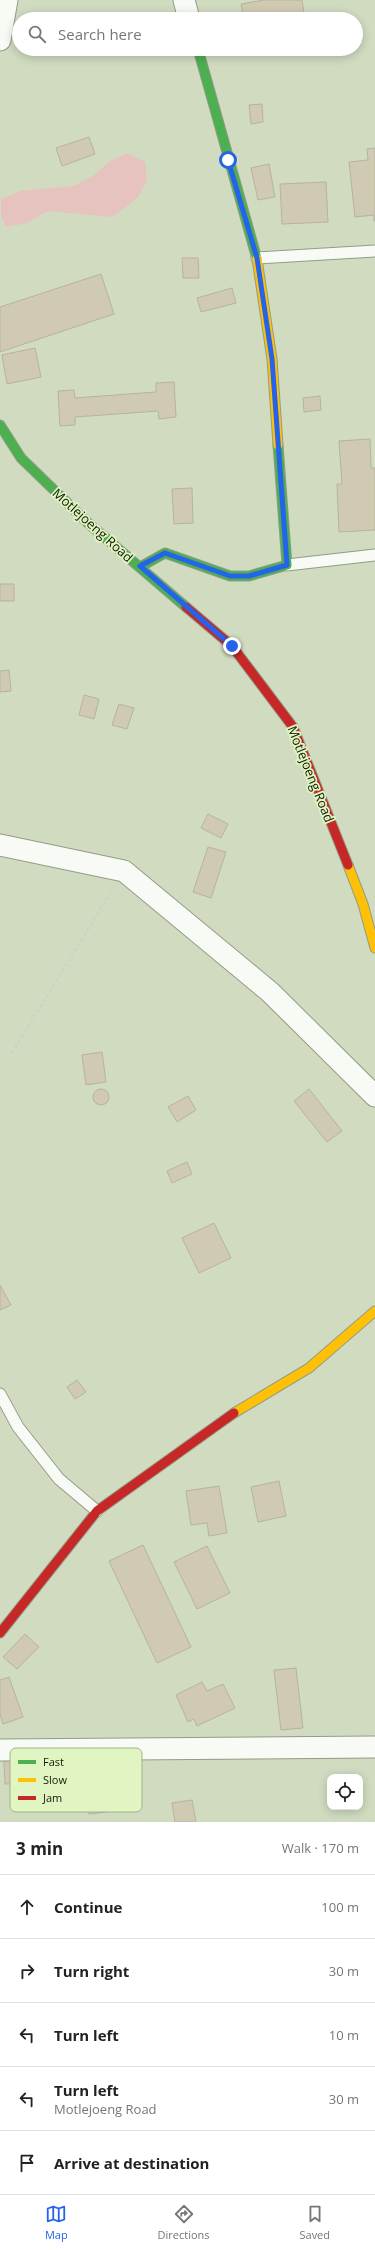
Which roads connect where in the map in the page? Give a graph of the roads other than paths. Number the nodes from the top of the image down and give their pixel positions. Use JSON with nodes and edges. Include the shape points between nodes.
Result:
{"nodes":[{"id":1,"x":7,"y":0,"type":"edge"},
{"id":2,"x":184,"y":0,"type":"edge"},
{"id":3,"x":187,"y":12,"type":"edge"},
{"id":4,"x":0,"y":40,"type":"edge"},
{"id":5,"x":200,"y":56,"type":"edge"},
{"id":6,"x":375,"y":251,"type":"edge"},
{"id":7,"x":257,"y":258,"type":"junction"},
{"id":8,"x":0,"y":425,"type":"edge"},
{"id":9,"x":375,"y":555,"type":"edge"},
{"id":10,"x":287,"y":565,"type":"junction"},
{"id":11,"x":140,"y":566,"type":"junction"},
{"id":12,"x":0,"y":845,"type":"edge"},
{"id":13,"x":375,"y":948,"type":"edge"},
{"id":14,"x":375,"y":1096,"type":"edge"},
{"id":15,"x":375,"y":1311,"type":"edge"},
{"id":16,"x":0,"y":1394,"type":"edge"},
{"id":17,"x":97,"y":1511,"type":"junction"},
{"id":18,"x":0,"y":1633,"type":"edge"},
{"id":19,"x":375,"y":1747,"type":"edge"},
{"id":20,"x":142,"y":1749,"type":"edge"},
{"id":21,"x":0,"y":1750,"type":"edge"},
{"id":22,"x":10,"y":1750,"type":"edge"}],
"edges":[{"from":1,"to":4,"type":"street"},
{"from":2,"to":3,"type":"street"},
{"from":5,"to":7,"type":"street"},
{"from":6,"to":7,"type":"lane"},
{"from":7,"to":10,"type":"street","via":[[272,359]]},
{"from":8,"to":11,"type":"street","name":"Motlejoeng Road","via":[[21,458],[88,523]]},
{"from":9,"to":10,"type":"lane"},
{"from":10,"to":11,"type":"street","via":[[249,576],[230,576],[165,553]]},
{"from":11,"to":13,"type":"street","name":"Motlejoeng Road","via":[[232,646],[293,726],[362,904]]},
{"from":12,"to":14,"type":"street","via":[[124,871],[270,992]]},
{"from":15,"to":17,"type":"street","via":[[309,1368],[220,1421]]},
{"from":16,"to":17,"type":"lane","via":[[18,1427],[59,1479]]},
{"from":17,"to":18,"type":"street"},
{"from":19,"to":20,"type":"street"},
{"from":21,"to":22,"type":"street"}]}
